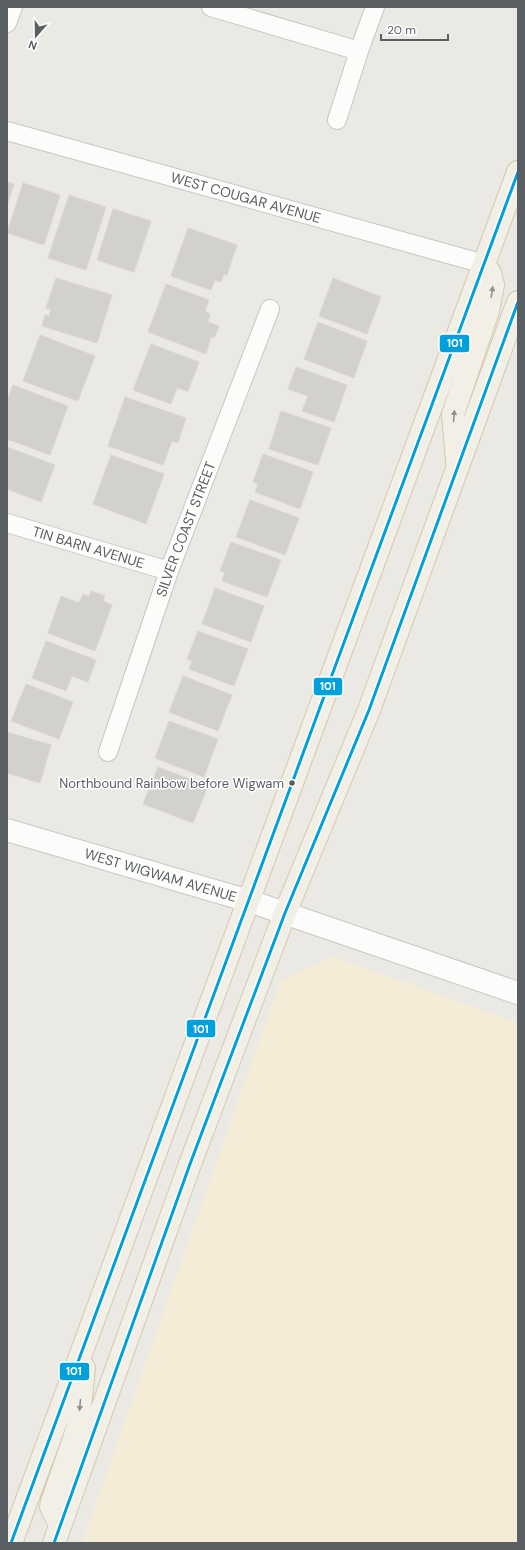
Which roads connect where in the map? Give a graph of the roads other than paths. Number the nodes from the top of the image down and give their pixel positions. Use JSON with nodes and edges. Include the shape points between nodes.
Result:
{"nodes":[{"id":1,"x":13,"y":7,"type":"edge"},
{"id":2,"x":211,"y":7,"type":"edge"},
{"id":3,"x":375,"y":7,"type":"edge"},
{"id":4,"x":7,"y":23,"type":"edge"},
{"id":5,"x":359,"y":51,"type":"junction"},
{"id":6,"x":337,"y":120,"type":"dead end"},
{"id":7,"x":7,"y":131,"type":"edge"},
{"id":8,"x":518,"y":172,"type":"edge"},
{"id":9,"x":484,"y":264,"type":"junction"},
{"id":10,"x":518,"y":302,"type":"edge"},
{"id":11,"x":270,"y":309,"type":"dead end"},
{"id":12,"x":457,"y":468,"type":"junction"},
{"id":13,"x":7,"y":523,"type":"edge"},
{"id":14,"x":169,"y":571,"type":"junction"},
{"id":15,"x":108,"y":752,"type":"dead end"},
{"id":16,"x":7,"y":830,"type":"edge"},
{"id":17,"x":249,"y":900,"type":"junction"},
{"id":18,"x":285,"y":913,"type":"junction"},
{"id":19,"x":518,"y":993,"type":"edge"},
{"id":20,"x":86,"y":1339,"type":"junction"},
{"id":21,"x":57,"y":1534,"type":"edge"},
{"id":22,"x":11,"y":1543,"type":"edge"}],
"edges":[{"from":1,"to":4,"type":"street"},
{"from":2,"to":5,"type":"street"},
{"from":3,"to":5,"type":"street"},
{"from":5,"to":6,"type":"street"},
{"from":7,"to":9,"type":"street","name":"WEST COUGAR AVENUE"},
{"from":8,"to":9,"type":"main road"},
{"from":12,"to":9,"type":"main road","one_way":true,"via":[[453,414],[488,311],[493,285]]},
{"from":9,"to":17,"type":"main road"},
{"from":10,"to":12,"type":"main road"},
{"from":11,"to":14,"type":"street","name":"SILVER COAST STREET"},
{"from":12,"to":18,"type":"main road","via":[[369,710]]},
{"from":13,"to":14,"type":"street","name":"TIN BARN AVENUE"},
{"from":14,"to":15,"type":"street","name":"SILVER COAST STREET"},
{"from":16,"to":17,"type":"street","name":"WEST WIGWAM AVENUE"},
{"from":17,"to":18,"type":"street","name":"WEST WIGWAM AVENUE"},
{"from":17,"to":20,"type":"main road"},
{"from":18,"to":19,"type":"street","name":"WEST WIGWAM AVENUE"},
{"from":18,"to":21,"type":"main road","via":[[177,1197]]},
{"from":20,"to":21,"type":"main road","one_way":true,"via":[[78,1427],[51,1507]]},
{"from":20,"to":22,"type":"main road"}]}
